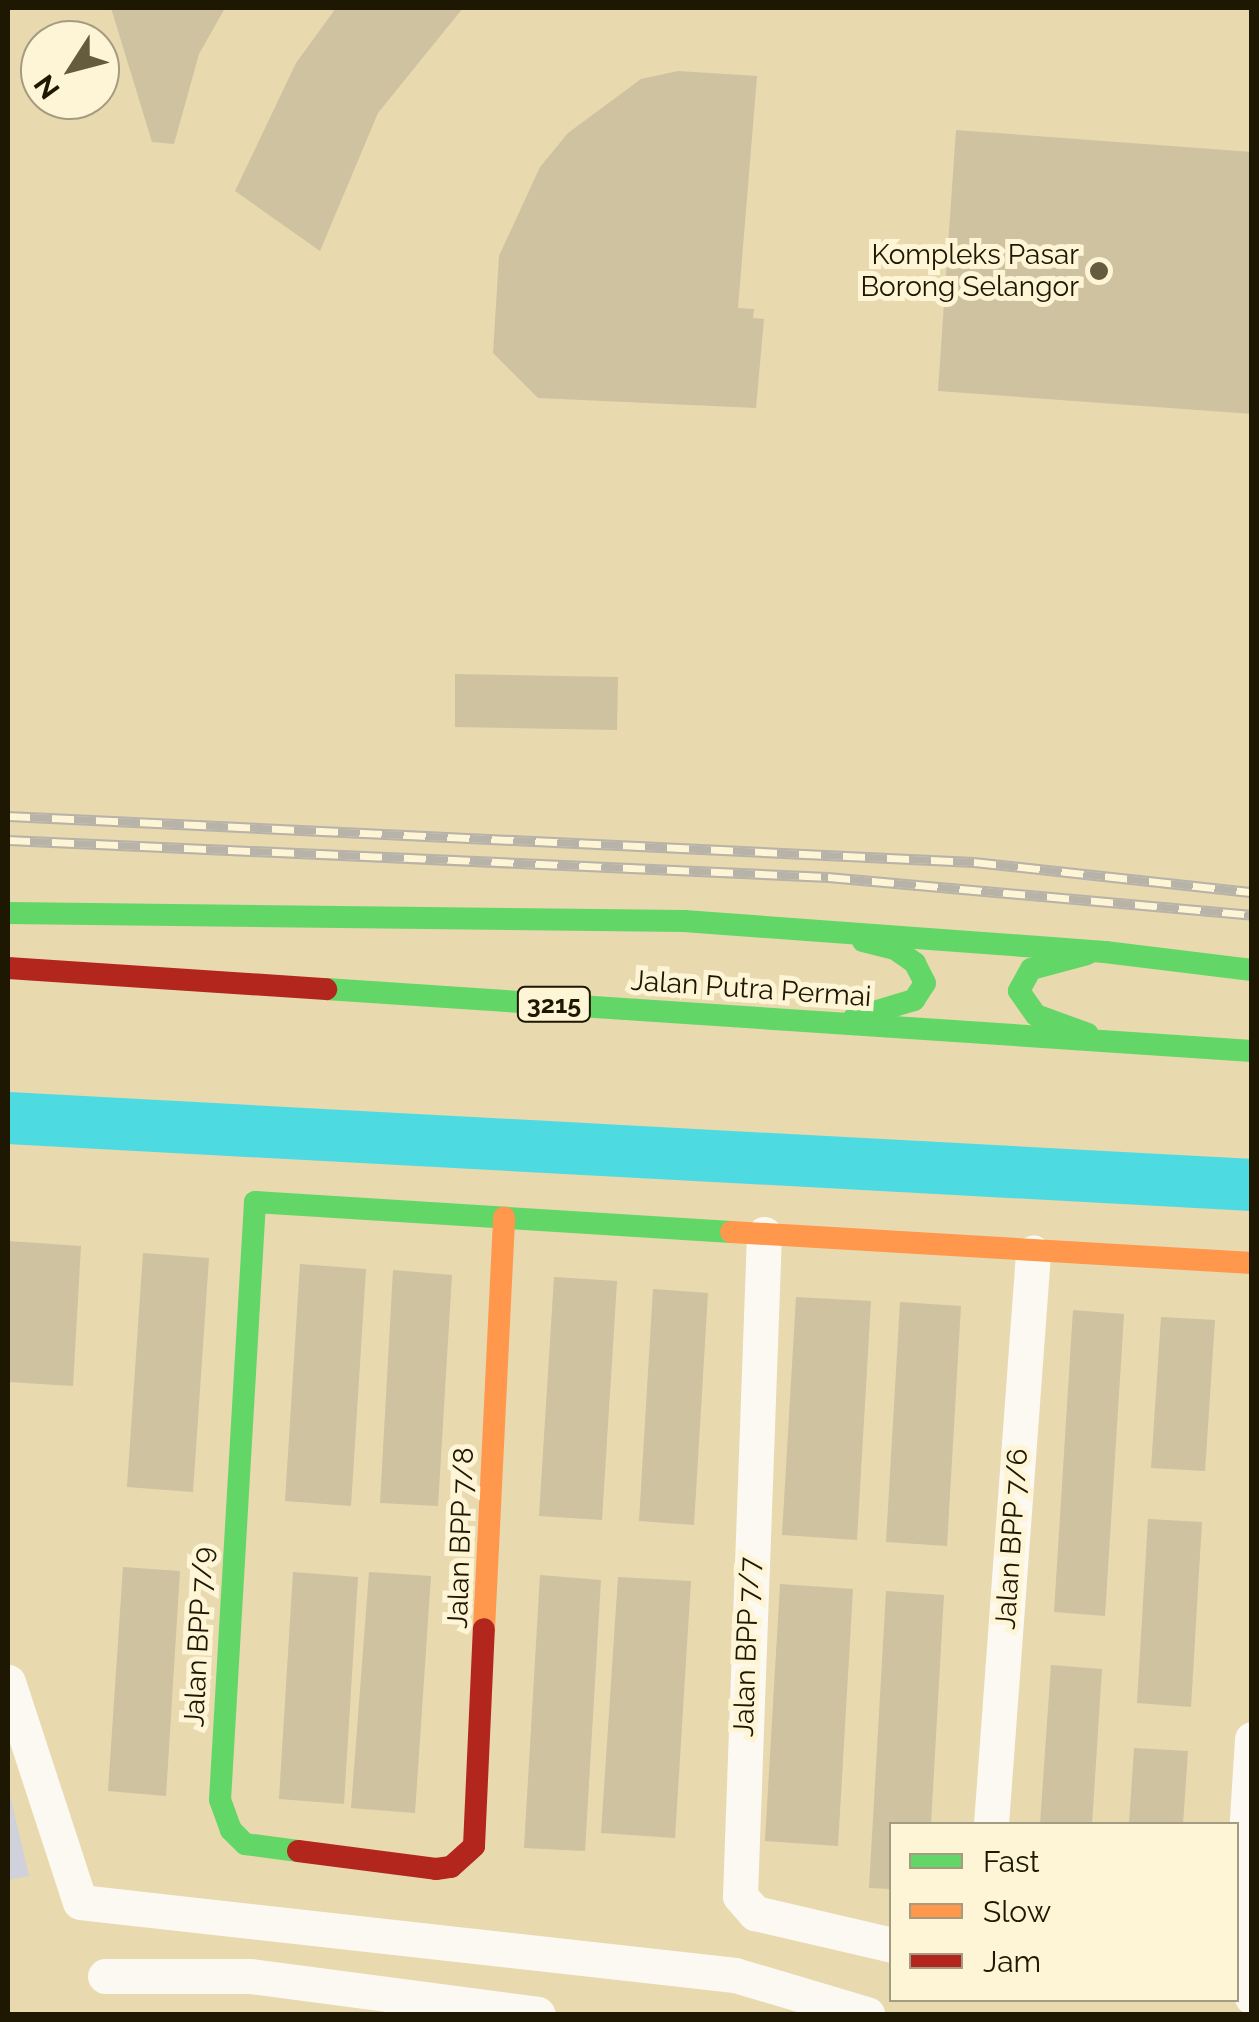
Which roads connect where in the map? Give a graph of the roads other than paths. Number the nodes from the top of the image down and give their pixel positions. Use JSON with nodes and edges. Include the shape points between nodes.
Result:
{"nodes":[{"id":1,"x":8,"y":914,"type":"edge"},
{"id":2,"x":811,"y":929,"type":"junction"},
{"id":3,"x":1105,"y":952,"type":"junction"},
{"id":4,"x":8,"y":968,"type":"edge"},
{"id":5,"x":1252,"y":970,"type":"edge"},
{"id":6,"x":821,"y":1025,"type":"junction"},
{"id":7,"x":1124,"y":1044,"type":"junction"},
{"id":8,"x":1252,"y":1051,"type":"edge"},
{"id":9,"x":504,"y":1217,"type":"junction"},
{"id":10,"x":764,"y":1234,"type":"junction"},
{"id":11,"x":1033,"y":1253,"type":"junction"},
{"id":12,"x":1252,"y":1263,"type":"edge"},
{"id":13,"x":8,"y":1682,"type":"edge"},
{"id":14,"x":1252,"y":1739,"type":"edge"},
{"id":15,"x":1251,"y":1756,"type":"edge"},
{"id":16,"x":991,"y":1822,"type":"edge"},
{"id":17,"x":465,"y":1858,"type":"joint"},
{"id":18,"x":889,"y":1943,"type":"edge"},
{"id":19,"x":1239,"y":1948,"type":"edge"},
{"id":20,"x":1239,"y":1966,"type":"edge"},
{"id":21,"x":105,"y":1976,"type":"dead end"},
{"id":22,"x":1251,"y":1996,"type":"edge"},
{"id":23,"x":536,"y":2014,"type":"edge"},
{"id":24,"x":867,"y":2014,"type":"edge"}],
"edges":[{"from":1,"to":2,"type":"main road"},
{"from":2,"to":3,"type":"main road"},
{"from":2,"to":6,"type":"main road","via":[[895,949],[914,963],[925,984],[896,1009]]},
{"from":3,"to":5,"type":"main road"},
{"from":3,"to":7,"type":"main road","via":[[1031,969],[1020,991],[1036,1016]]},
{"from":4,"to":6,"type":"main road","name":"Jalan Putra Permai","number":"3215"},
{"from":6,"to":7,"type":"main road","name":"Jalan Putra Permai","number":"3215"},
{"from":7,"to":8,"type":"main road","name":"Jalan Putra Permai","number":"3215"},
{"from":9,"to":10,"type":"main road"},
{"from":9,"to":17,"type":"main road","name":"Jalan BPP 7/8","via":[[479,1832]]},
{"from":9,"to":17,"type":"main road","name":"Jalan BPP 7/9","via":[[255,1202],[223,1816],[245,1844],[260,1849],[436,1869]]},
{"from":10,"to":11,"type":"main road"},
{"from":10,"to":18,"type":"street","name":"Jalan BPP 7/7","via":[[740,1896],[756,1914]]},
{"from":11,"to":12,"type":"main road"},
{"from":11,"to":16,"type":"street","name":"Jalan BPP 7/6"},
{"from":13,"to":24,"type":"street","via":[[80,1902],[734,1976]]},
{"from":14,"to":15,"type":"street"},
{"from":15,"to":19,"type":"street"},
{"from":20,"to":22,"type":"street"},
{"from":21,"to":23,"type":"street","via":[[250,1976]]}]}
